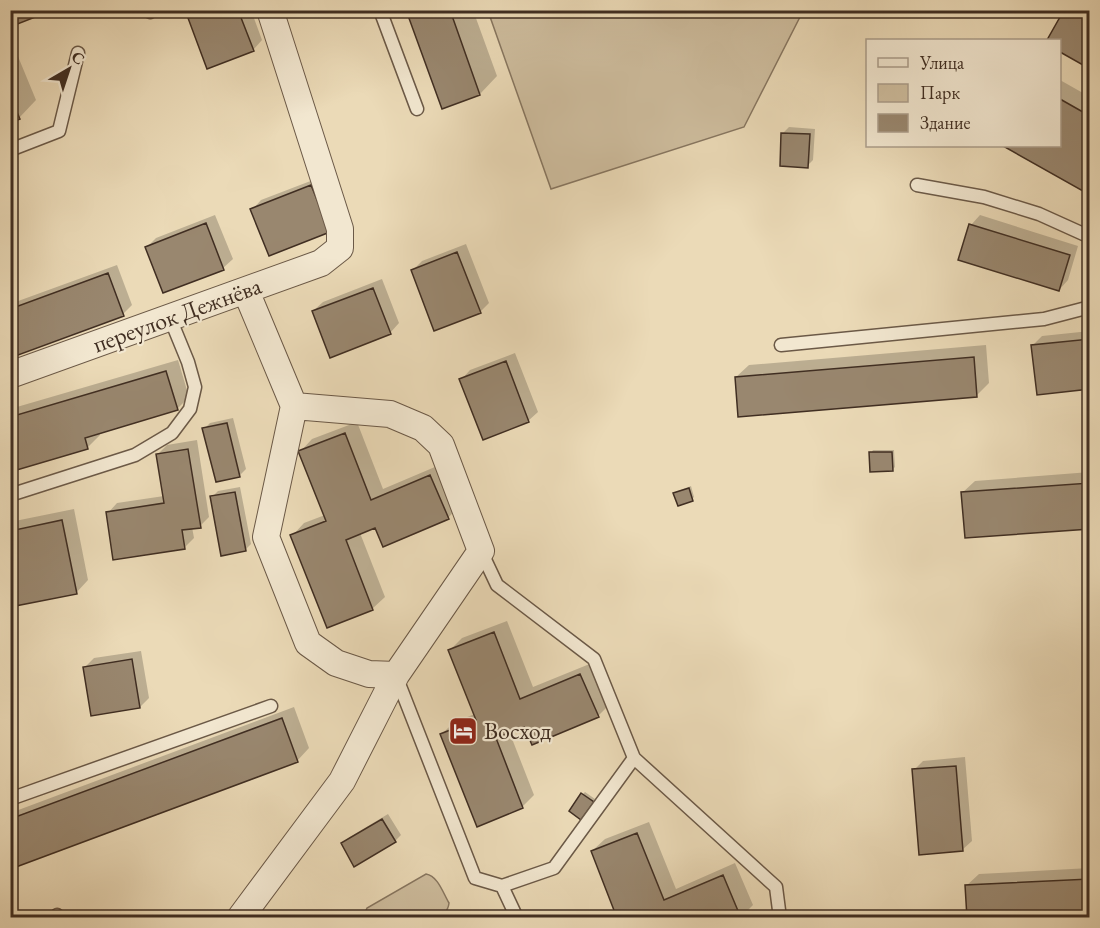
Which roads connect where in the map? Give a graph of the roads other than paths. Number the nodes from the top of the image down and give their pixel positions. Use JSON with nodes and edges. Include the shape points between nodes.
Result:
{"nodes":[{"id":1,"x":270,"y":10,"type":"edge"},
{"id":2,"x":380,"y":10,"type":"edge"},
{"id":3,"x":78,"y":53,"type":"dead end"},
{"id":4,"x":417,"y":109,"type":"dead end"},
{"id":5,"x":10,"y":150,"type":"edge"},
{"id":6,"x":917,"y":185,"type":"dead end"},
{"id":7,"x":1089,"y":237,"type":"edge"},
{"id":8,"x":246,"y":291,"type":"junction"},
{"id":9,"x":1089,"y":307,"type":"edge"},
{"id":10,"x":170,"y":318,"type":"junction"},
{"id":11,"x":782,"y":345,"type":"dead end"},
{"id":12,"x":10,"y":375,"type":"edge"},
{"id":13,"x":294,"y":406,"type":"junction"},
{"id":14,"x":10,"y":495,"type":"edge"},
{"id":15,"x":481,"y":551,"type":"junction"},
{"id":16,"x":396,"y":675,"type":"junction"},
{"id":17,"x":271,"y":706,"type":"dead end"},
{"id":18,"x":634,"y":758,"type":"junction"},
{"id":19,"x":10,"y":799,"type":"edge"},
{"id":20,"x":502,"y":886,"type":"junction"},
{"id":21,"x":240,"y":918,"type":"edge"},
{"id":22,"x":517,"y":918,"type":"edge"},
{"id":23,"x":780,"y":918,"type":"edge"}],
"edges":[{"from":1,"to":8,"type":"street","name":"переулок Дежнёва","via":[[340,229],[340,248],[321,263]]},
{"from":2,"to":4,"type":"lane"},
{"from":3,"to":5,"type":"lane","via":[[58,131]]},
{"from":6,"to":7,"type":"lane","via":[[995,200],[1039,214]]},
{"from":8,"to":10,"type":"street","name":"переулок Дежнёва"},
{"from":8,"to":13,"type":"street"},
{"from":9,"to":11,"type":"lane","via":[[1044,319]]},
{"from":10,"to":12,"type":"street","name":"переулок Дежнёва"},
{"from":10,"to":14,"type":"lane","via":[[195,387],[190,410],[172,433],[135,455]]},
{"from":13,"to":15,"type":"street","via":[[390,414],[423,428],[441,445]]},
{"from":13,"to":16,"type":"street","via":[[266,537],[308,643],[336,663],[369,674]]},
{"from":15,"to":16,"type":"street"},
{"from":15,"to":18,"type":"lane","via":[[497,585],[594,659]]},
{"from":16,"to":20,"type":"lane","via":[[476,878]]},
{"from":16,"to":21,"type":"street","via":[[342,781]]},
{"from":17,"to":19,"type":"lane"},
{"from":18,"to":20,"type":"lane","via":[[554,868]]},
{"from":18,"to":23,"type":"lane","via":[[776,887]]},
{"from":20,"to":22,"type":"lane"}]}
